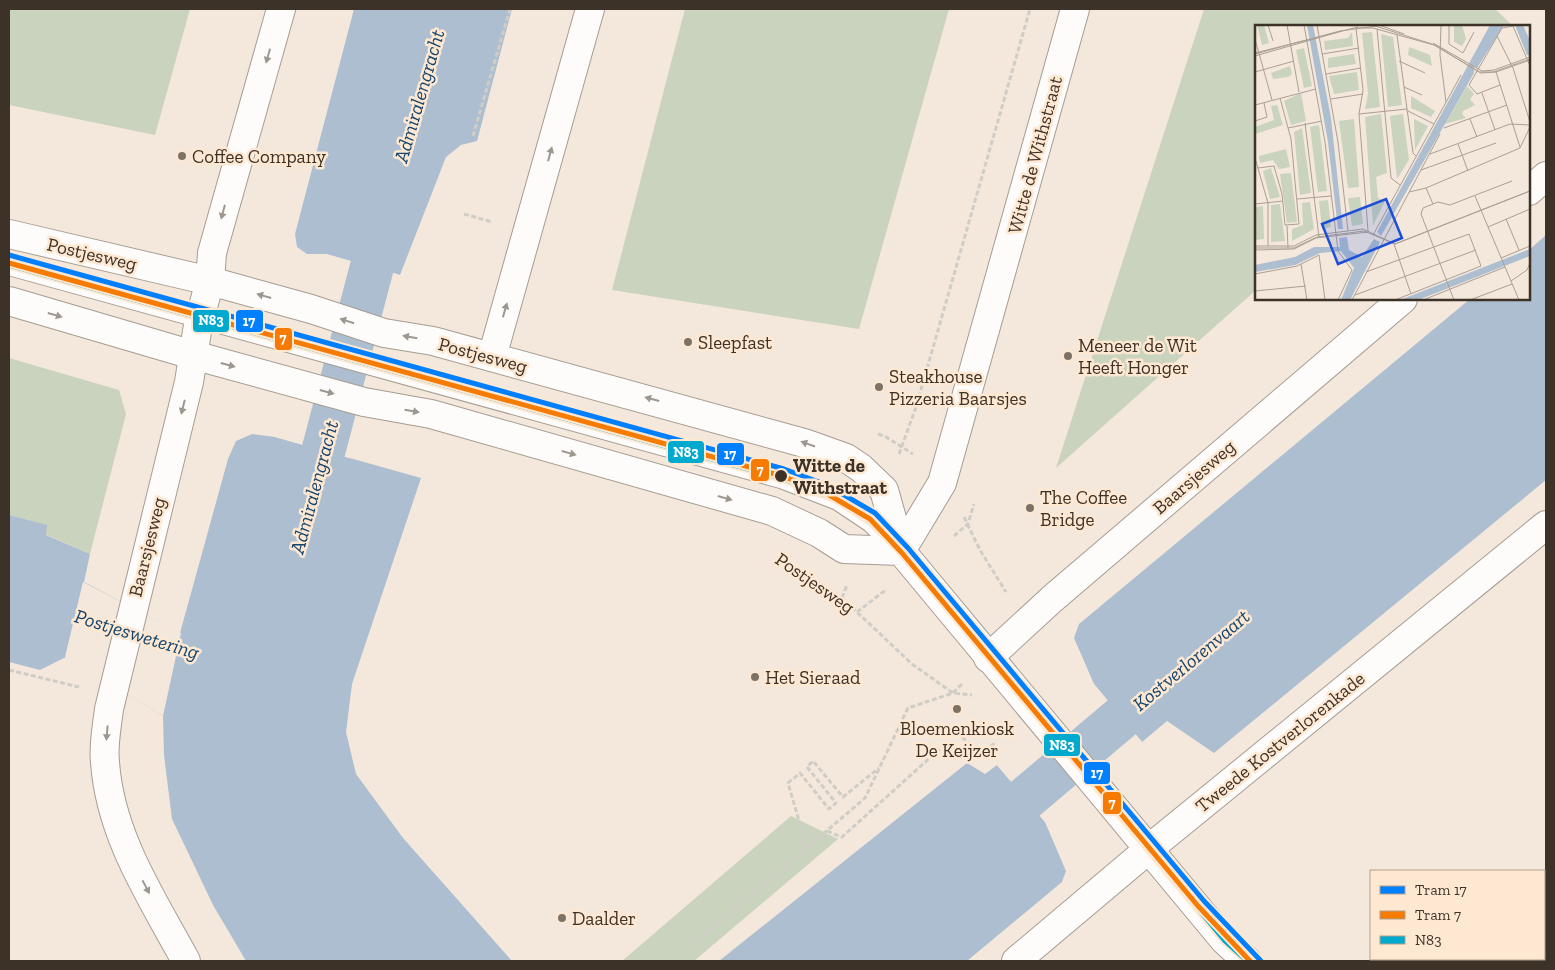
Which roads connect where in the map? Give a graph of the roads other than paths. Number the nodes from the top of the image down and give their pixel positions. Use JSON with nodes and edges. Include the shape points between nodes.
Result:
{"nodes":[{"id":1,"x":281,"y":9,"type":"edge"},
{"id":2,"x":590,"y":9,"type":"edge"},
{"id":3,"x":1075,"y":9,"type":"edge"},
{"id":4,"x":1546,"y":176,"type":"edge"},
{"id":5,"x":1530,"y":190,"type":"edge"},
{"id":6,"x":9,"y":234,"type":"edge"},
{"id":7,"x":9,"y":265,"type":"edge"},
{"id":8,"x":210,"y":281,"type":"junction"},
{"id":9,"x":1402,"y":300,"type":"edge"},
{"id":10,"x":9,"y":301,"type":"edge"},
{"id":11,"x":199,"y":321,"type":"junction"},
{"id":12,"x":193,"y":355,"type":"junction"},
{"id":13,"x":492,"y":357,"type":"junction"},
{"id":14,"x":1546,"y":526,"type":"edge"},
{"id":15,"x":901,"y":551,"type":"junction"},
{"id":16,"x":988,"y":658,"type":"junction"},
{"id":17,"x":1149,"y":849,"type":"junction"},
{"id":18,"x":186,"y":961,"type":"edge"},
{"id":19,"x":1016,"y":961,"type":"edge"},
{"id":20,"x":1247,"y":961,"type":"edge"}],
"edges":[{"from":1,"to":8,"type":"street","one_way":true,"via":[[212,253]]},
{"from":13,"to":2,"type":"street","one_way":true},
{"from":3,"to":15,"type":"street","name":"Witte de Withstraat","via":[[942,483]]},
{"from":4,"to":5,"type":"street"},
{"from":6,"to":8,"type":"street","name":"Postjesweg"},
{"from":7,"to":11,"type":"lane","name":"Postjesweg"},
{"from":8,"to":11,"type":"street"},
{"from":13,"to":8,"type":"street","name":"Postjesweg","one_way":true,"via":[[433,341],[384,333]]},
{"from":9,"to":16,"type":"street","name":"Baarsjesweg","via":[[1052,599]]},
{"from":10,"to":12,"type":"street","name":"Postjesweg","one_way":true},
{"from":11,"to":12,"type":"street","name":"Baarsjesweg"},
{"from":11,"to":15,"type":"lane","name":"Postjesweg","via":[[300,345],[781,478],[838,500],[871,522]]},
{"from":12,"to":15,"type":"street","name":"Postjesweg","one_way":true,"via":[[364,402],[431,414],[772,511],[844,549]]},
{"from":12,"to":18,"type":"street","name":"Baarsjesweg","one_way":true,"via":[[113,685],[104,761],[110,801],[128,853]]},
{"from":15,"to":13,"type":"street","name":"Postjesweg","one_way":true,"via":[[884,490],[846,458],[804,442]]},
{"from":14,"to":17,"type":"street","name":"Tweede Kostverlorenkade"},
{"from":15,"to":16,"type":"street","name":"Postjesweg"},
{"from":16,"to":17,"type":"street","name":"Postjesweg"},
{"from":17,"to":19,"type":"street","name":"Tweede Kostverlorenkade"},
{"from":17,"to":20,"type":"street","name":"Postjesweg","via":[[1225,941]]}]}
